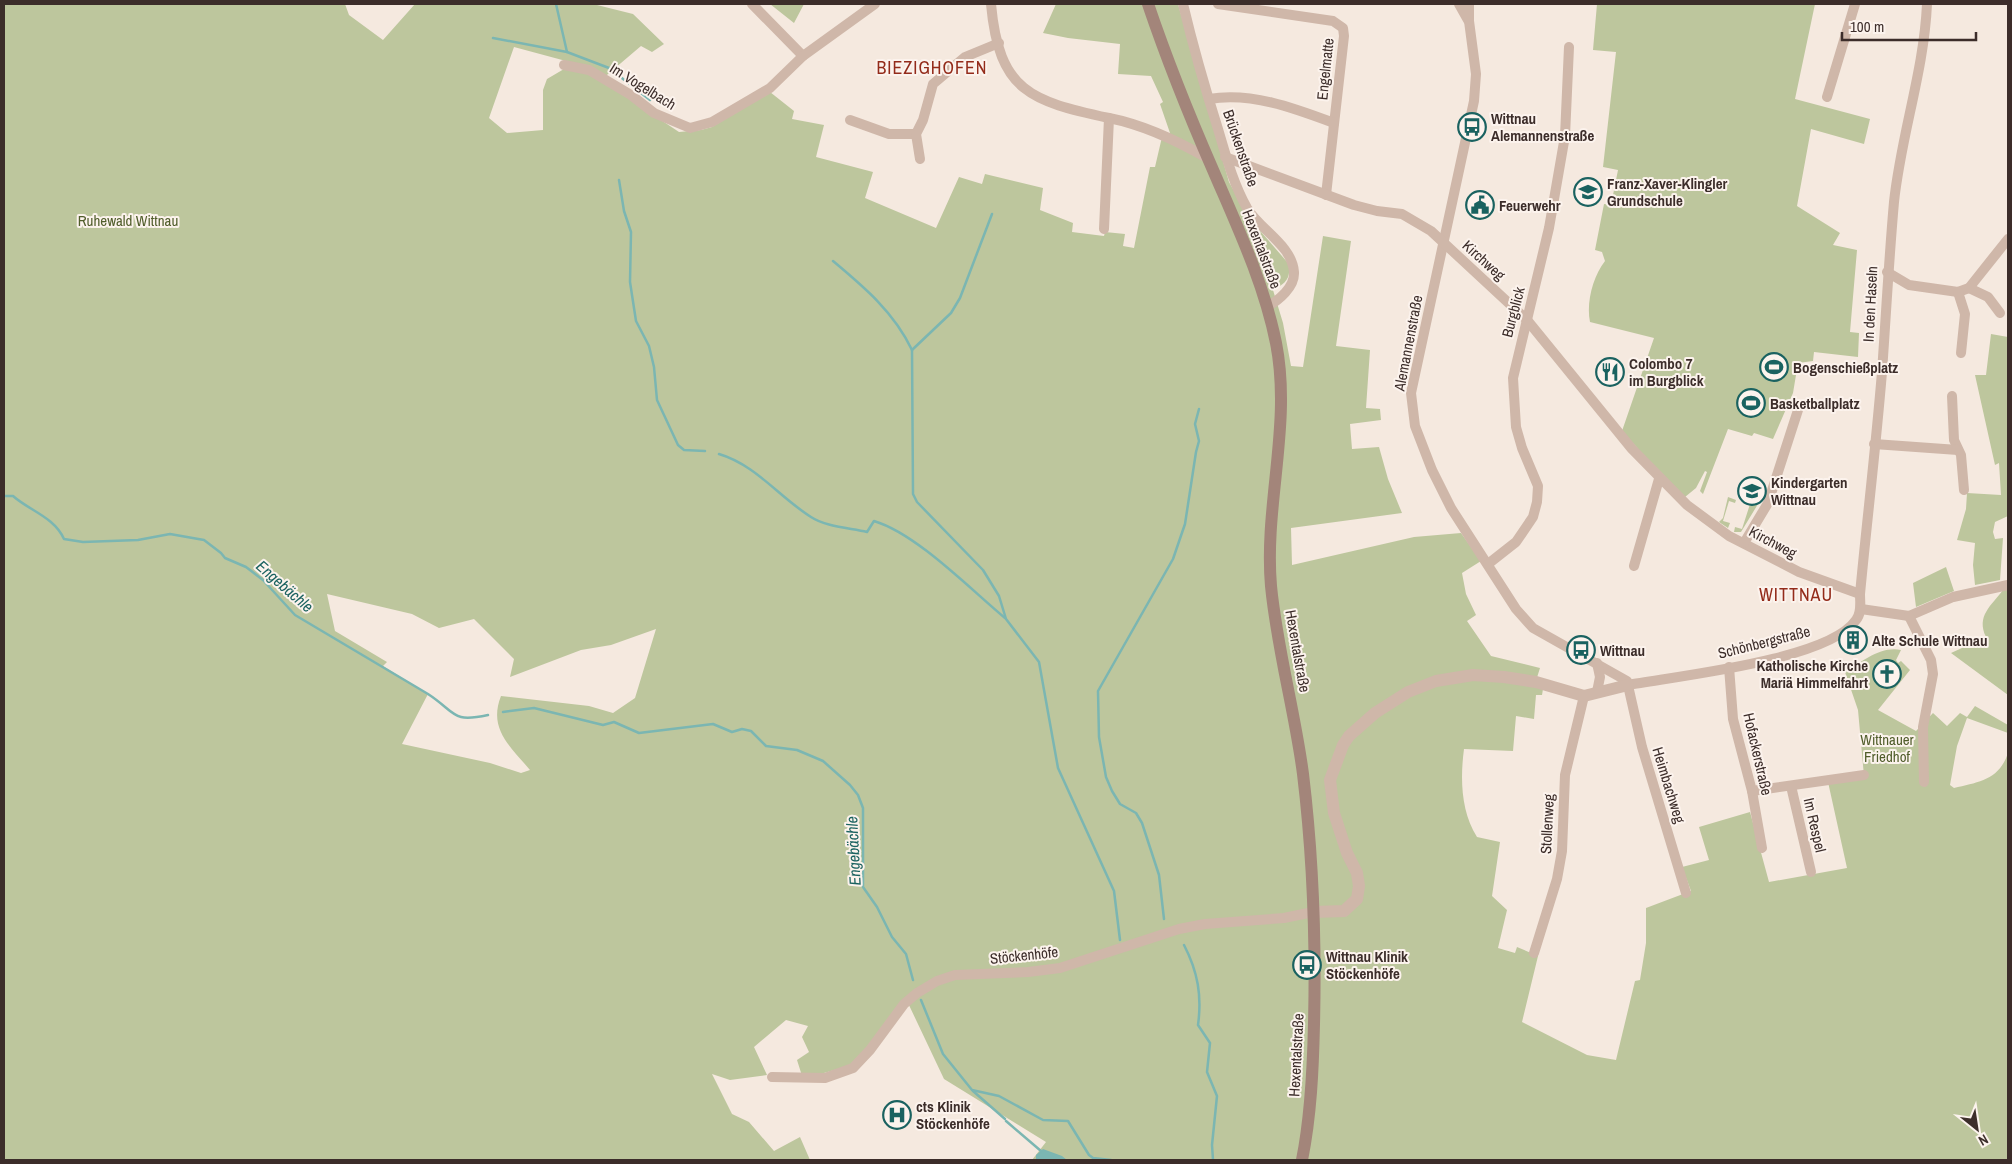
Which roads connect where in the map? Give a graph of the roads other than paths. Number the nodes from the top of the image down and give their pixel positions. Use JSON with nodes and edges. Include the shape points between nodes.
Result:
{"nodes":[{"id":1,"x":752,"y":4,"type":"edge"},
{"id":2,"x":875,"y":4,"type":"edge"},
{"id":3,"x":991,"y":4,"type":"edge"},
{"id":4,"x":1148,"y":4,"type":"edge"},
{"id":5,"x":1183,"y":4,"type":"edge"},
{"id":6,"x":1218,"y":4,"type":"edge"},
{"id":7,"x":1459,"y":4,"type":"edge"},
{"id":8,"x":1469,"y":4,"type":"edge"},
{"id":9,"x":1855,"y":4,"type":"edge"},
{"id":10,"x":1927,"y":4,"type":"edge"},
{"id":11,"x":1469,"y":21,"type":"junction"},
{"id":12,"x":998,"y":43,"type":"junction"},
{"id":13,"x":1569,"y":47,"type":"dead end"},
{"id":14,"x":803,"y":56,"type":"junction"},
{"id":15,"x":564,"y":65,"type":"dead end"},
{"id":16,"x":1828,"y":97,"type":"dead end"},
{"id":17,"x":1209,"y":100,"type":"junction"},
{"id":18,"x":1109,"y":118,"type":"junction"},
{"id":19,"x":850,"y":120,"type":"dead end"},
{"id":20,"x":1334,"y":123,"type":"junction"},
{"id":21,"x":916,"y":134,"type":"junction"},
{"id":22,"x":1225,"y":157,"type":"junction"},
{"id":23,"x":1207,"y":158,"type":"junction"},
{"id":24,"x":920,"y":159,"type":"dead end"},
{"id":25,"x":1326,"y":196,"type":"junction"},
{"id":26,"x":1104,"y":229,"type":"dead end"},
{"id":27,"x":2008,"y":239,"type":"edge"},
{"id":28,"x":1443,"y":244,"type":"junction"},
{"id":29,"x":1887,"y":272,"type":"junction"},
{"id":30,"x":1969,"y":288,"type":"junction"},
{"id":31,"x":1958,"y":292,"type":"junction"},
{"id":32,"x":1267,"y":306,"type":"junction"},
{"id":33,"x":2000,"y":313,"type":"dead end"},
{"id":34,"x":1527,"y":320,"type":"junction"},
{"id":35,"x":1961,"y":353,"type":"dead end"},
{"id":36,"x":1952,"y":396,"type":"dead end"},
{"id":37,"x":1799,"y":407,"type":"dead end"},
{"id":38,"x":1874,"y":444,"type":"junction"},
{"id":39,"x":1958,"y":450,"type":"junction"},
{"id":40,"x":1659,"y":479,"type":"junction"},
{"id":41,"x":1964,"y":490,"type":"dead end"},
{"id":42,"x":1744,"y":543,"type":"junction"},
{"id":43,"x":1488,"y":564,"type":"junction"},
{"id":44,"x":1634,"y":566,"type":"dead end"},
{"id":45,"x":2008,"y":585,"type":"edge"},
{"id":46,"x":1860,"y":594,"type":"junction"},
{"id":47,"x":1861,"y":609,"type":"junction"},
{"id":48,"x":1909,"y":616,"type":"junction"},
{"id":49,"x":1598,"y":663,"type":"junction"},
{"id":50,"x":1729,"y":667,"type":"junction"},
{"id":51,"x":1628,"y":685,"type":"junction"},
{"id":52,"x":1597,"y":692,"type":"junction"},
{"id":53,"x":1584,"y":696,"type":"junction"},
{"id":54,"x":1864,"y":775,"type":"dead end"},
{"id":55,"x":1924,"y":782,"type":"dead end"},
{"id":56,"x":1791,"y":786,"type":"junction"},
{"id":57,"x":1752,"y":791,"type":"junction"},
{"id":58,"x":1762,"y":848,"type":"dead end"},
{"id":59,"x":1810,"y":872,"type":"dead end"},
{"id":60,"x":1686,"y":892,"type":"dead end"},
{"id":61,"x":1313,"y":912,"type":"junction"},
{"id":62,"x":1534,"y":953,"type":"dead end"},
{"id":63,"x":772,"y":1077,"type":"dead end"},
{"id":64,"x":1302,"y":1160,"type":"edge"}],
"edges":[{"from":1,"to":14,"type":"street"},
{"from":2,"to":14,"type":"street","name":"Im Vogelbach"},
{"from":3,"to":12,"type":"street"},
{"from":4,"to":23,"type":"main road","name":"Hexentalstraße"},
{"from":5,"to":17,"type":"street","name":"Brückenstraße"},
{"from":6,"to":20,"type":"street","name":"Engelmatte","via":[[1341,25],[1344,36]]},
{"from":7,"to":11,"type":"street","name":"Alemannenstraße"},
{"from":8,"to":11,"type":"street","name":"Alemannenstraße"},
{"from":9,"to":16,"type":"street"},
{"from":10,"to":29,"type":"street","name":"In den Haseln","via":[[1924,45],[1903,137]]},
{"from":11,"to":28,"type":"street","name":"Alemannenstraße","via":[[1476,74],[1474,101]]},
{"from":12,"to":18,"type":"street","via":[[1010,75],[1032,95],[1053,104]]},
{"from":12,"to":21,"type":"street","via":[[965,57],[933,84]]},
{"from":13,"to":34,"type":"street","name":"Burgblick","via":[[1565,136],[1546,246]]},
{"from":14,"to":15,"type":"street","name":"Im Vogelbach","via":[[770,88],[712,122],[690,128],[654,113],[589,70]]},
{"from":17,"to":20,"type":"street","name":"Engelmatte","via":[[1226,96],[1290,106]]},
{"from":17,"to":22,"type":"street","name":"Brückenstraße"},
{"from":18,"to":23,"type":"street","via":[[1160,133]]},
{"from":18,"to":26,"type":"street"},
{"from":19,"to":21,"type":"street","via":[[889,134]]},
{"from":20,"to":25,"type":"street","name":"Engelmatte"},
{"from":21,"to":24,"type":"street"},
{"from":22,"to":25,"type":"street","name":"Kirchweg"},
{"from":22,"to":32,"type":"street","name":"Brückenstraße","via":[[1248,209],[1291,260],[1294,274],[1289,286],[1283,295]]},
{"from":23,"to":32,"type":"main road","name":"Hexentalstraße"},
{"from":25,"to":28,"type":"street","name":"Kirchweg","via":[[1377,211],[1402,214],[1430,231]]},
{"from":27,"to":30,"type":"street"},
{"from":28,"to":34,"type":"street","name":"Kirchweg"},
{"from":28,"to":43,"type":"street","name":"Alemannenstraße","via":[[1411,393],[1415,426],[1451,508]]},
{"from":29,"to":31,"type":"street","via":[[1909,284]]},
{"from":29,"to":38,"type":"street","name":"In den Haseln","via":[[1882,372]]},
{"from":30,"to":31,"type":"street"},
{"from":30,"to":33,"type":"street","via":[[1988,297]]},
{"from":31,"to":35,"type":"street","via":[[1965,314]]},
{"from":32,"to":61,"type":"main road","name":"Hexentalstraße","via":[[1276,344],[1280,384],[1270,523],[1271,588],[1303,774]]},
{"from":34,"to":40,"type":"street","name":"Kirchweg"},
{"from":34,"to":43,"type":"street","name":"Burgblick","via":[[1512,394],[1516,427],[1538,486],[1537,502],[1533,517],[1516,542]]},
{"from":36,"to":39,"type":"street","via":[[1954,440]]},
{"from":37,"to":42,"type":"street","via":[[1768,503]]},
{"from":38,"to":39,"type":"street"},
{"from":38,"to":46,"type":"street","name":"In den Haseln"},
{"from":39,"to":41,"type":"street"},
{"from":40,"to":42,"type":"street","name":"Kirchweg","via":[[1722,532]]},
{"from":40,"to":44,"type":"street"},
{"from":42,"to":46,"type":"street","name":"Kirchweg","via":[[1799,572]]},
{"from":43,"to":49,"type":"street","name":"Alemannenstraße","via":[[1516,609],[1533,628]]},
{"from":45,"to":48,"type":"street","via":[[1952,597]]},
{"from":46,"to":47,"type":"street","name":"In den Haseln"},
{"from":47,"to":48,"type":"street"},
{"from":47,"to":50,"type":"street","name":"Schönbergstraße","via":[[1850,628],[1830,640],[1794,653]]},
{"from":48,"to":55,"type":"street","via":[[1931,660],[1933,674],[1923,727]]},
{"from":49,"to":51,"type":"street","name":"Alemannenstraße","via":[[1627,681]]},
{"from":49,"to":52,"type":"street","via":[[1600,678]]},
{"from":50,"to":51,"type":"street","name":"Schönbergstraße"},
{"from":50,"to":57,"type":"street","name":"Hofackerstraße","via":[[1733,719]]},
{"from":51,"to":52,"type":"street"},
{"from":51,"to":60,"type":"street","name":"Heimbachweg","via":[[1642,747]]},
{"from":52,"to":53,"type":"street"},
{"from":53,"to":61,"type":"street","via":[[1536,682],[1473,675],[1436,681],[1408,692],[1375,713],[1343,744],[1330,780],[1334,813],[1357,872],[1357,899],[1344,910]]},
{"from":53,"to":62,"type":"street","name":"Stollenweg","via":[[1565,775],[1562,851],[1557,880]]},
{"from":54,"to":56,"type":"street","name":"Im Respel"},
{"from":56,"to":57,"type":"street","name":"Im Respel"},
{"from":56,"to":59,"type":"street","name":"Im Respel"},
{"from":57,"to":58,"type":"street","name":"Hofackerstraße"},
{"from":61,"to":63,"type":"street","name":"Stöckenhöfe","via":[[1179,929],[1060,968],[955,976],[937,981],[904,1004],[853,1068],[825,1078]]},
{"from":61,"to":64,"type":"main road","name":"Hexentalstraße","via":[[1313,1056]]}]}
